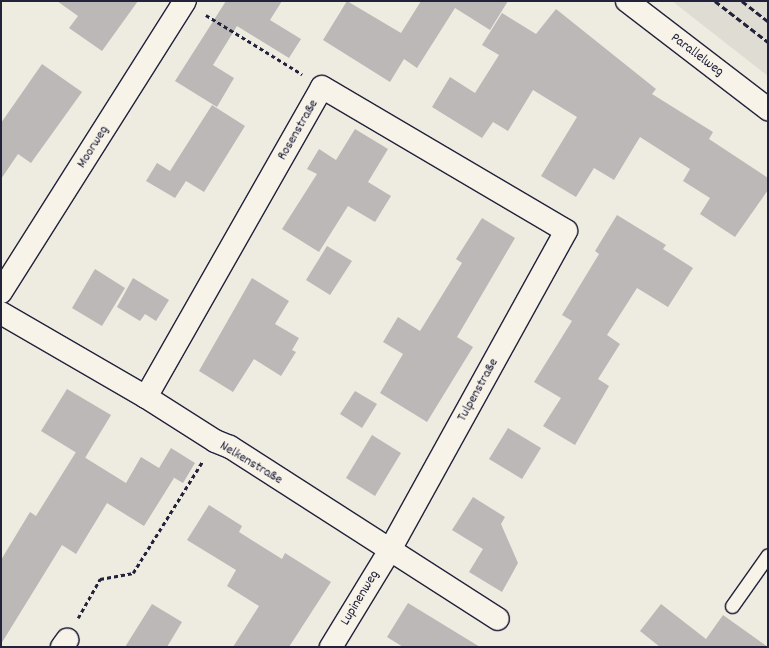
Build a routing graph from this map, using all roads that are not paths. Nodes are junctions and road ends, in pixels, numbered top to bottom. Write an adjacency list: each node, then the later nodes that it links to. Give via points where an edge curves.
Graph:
1 (185, 1): 5 (street, Moorweg)
2 (627, 1): 3 (street, Parallelweg)
3 (768, 109)
4 (566, 231): 7 (street, Rosenstraße, via 322,87); 8 (street, Tulpenstraße)
5 (1, 292)
6 (1, 313): 7 (street, Nelkenstraße)
7 (146, 397): 8 (street, Nelkenstraße, via 215,441 230,447)
8 (390, 550): 11 (street, Nelkenstraße); 12 (street, Lupinenweg)
9 (768, 555): 10 (lane)
10 (732, 606)
11 (498, 619)
12 (330, 647)

